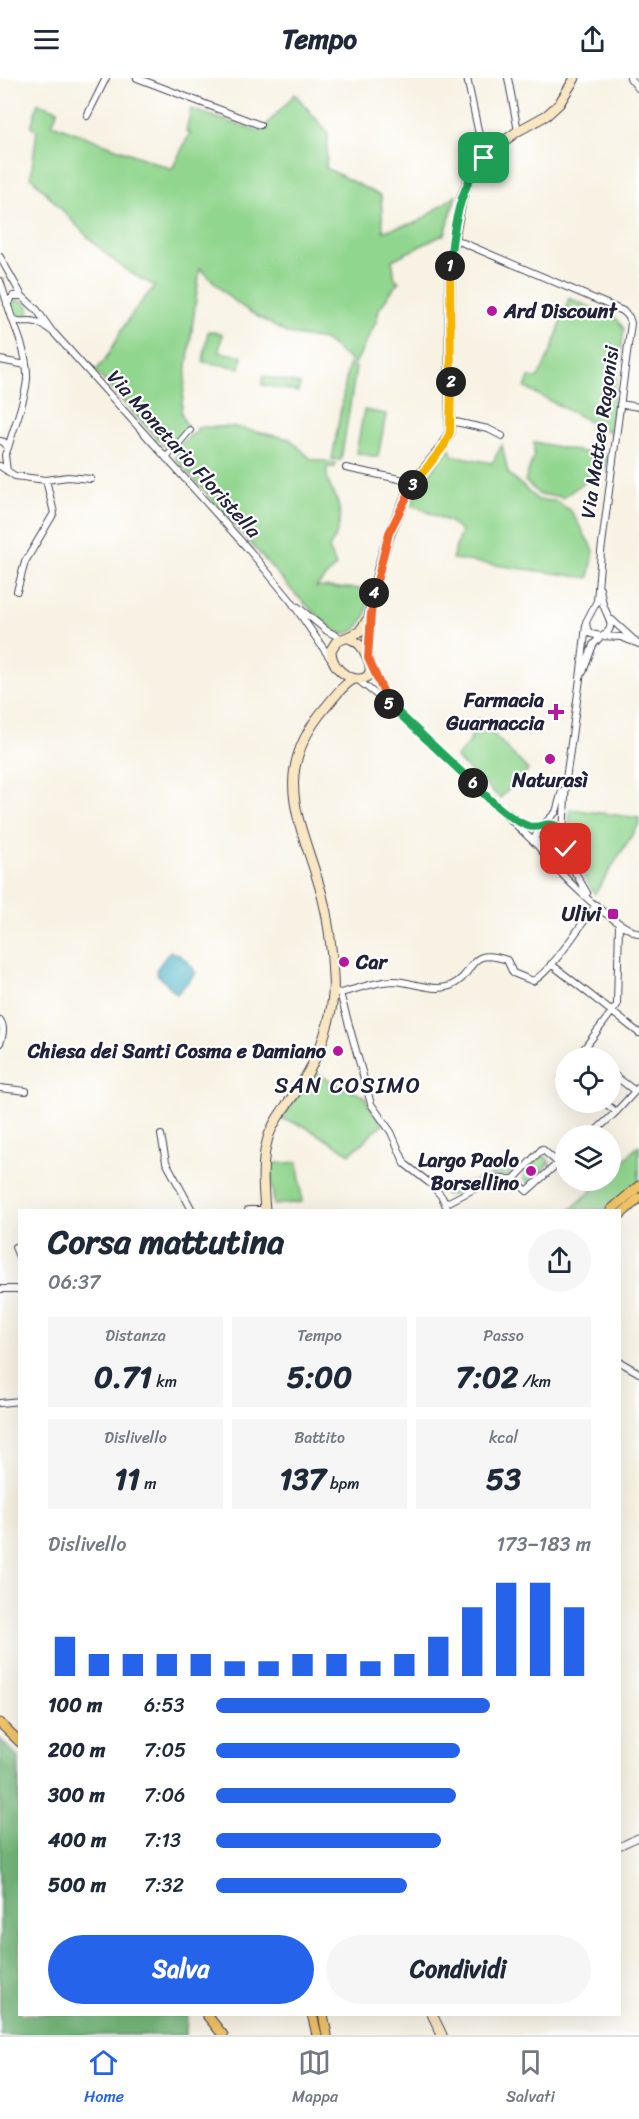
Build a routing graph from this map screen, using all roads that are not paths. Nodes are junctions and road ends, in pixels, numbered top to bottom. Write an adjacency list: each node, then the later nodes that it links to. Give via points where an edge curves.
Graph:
1 (106, 78): 8 (street)
2 (137, 78): 9 (street)
3 (467, 78): 11 (street)
4 (508, 78): 10 (street)
5 (575, 78): 10 (street, via 559,104)
6 (630, 78): 7 (street)
7 (639, 89)
8 (87, 116)
9 (260, 125)
10 (518, 131): 11 (street)
11 (484, 158): 12 (street, via 462,197)
12 (454, 239): 24 (street, Via Matteo Ragonisi, via 629,316); 26 (street, via 449,280)
13 (0, 257): 15 (street)
14 (0, 281): 17 (street)
15 (22, 296): 16 (street); 17 (street, via 13,296)
16 (30, 303): 19 (street, via 33,311); 20 (street, Via Monetario Floristella)
17 (7, 304): 18 (street)
18 (12, 318): 19 (street); 21 (street)
19 (27, 321): 20 (street, via 38,322); 21 (street)
20 (52, 331): 32 (street, Via Monetario Floristella)
21 (19, 337): 23 (street)
22 (0, 360): 23 (street)
23 (26, 364): 27 (street, via 25,391)
24 (620, 404): 25 (street); 39 (street, Via Matteo Ragonisi)
25 (639, 407)
26 (451, 421): 29 (street); 38 (street, via 444,446)
27 (14, 427): 30 (street); 31 (street)
28 (190, 430): 32 (street)
29 (502, 436)
30 (0, 441): 31 (street, via 4,442)
31 (4, 454): 35 (street)
32 (166, 458): 41 (street, Via Monetario Floristella)
33 (0, 466): 35 (street)
34 (345, 468): 38 (street)
35 (7, 471): 37 (street, via 15,476)
36 (91, 479): 37 (street)
37 (46, 480): 40 (street, via 54,513 25,562)
38 (414, 482): 42 (street, via 384,549)
39 (598, 580): 43 (street, Via Matteo Ragonisi, via 597,601); 44 (street)
40 (17, 591)
41 (291, 601): 47 (street, via 327,631); 50 (street)
42 (371, 614): 47 (street, via 359,632); 49 (street)
43 (591, 614): 44 (street, via 599,611); 45 (street)
44 (609, 617): 46 (street, via 610,629); 48 (street)
45 (586, 622): 46 (street, via 591,634); 52 (street)
46 (602, 636): 48 (street, via 621,637); 52 (street, via 593,645)
47 (345, 638): 49 (street, via 358,643); 50 (street, via 331,650)
48 (638, 644)
49 (369, 661): 51 (street, via 371,670 366,677); 54 (street)
50 (335, 666): 51 (street); 53 (street, via 339,680)
51 (356, 680): 53 (street, via 348,682); 54 (street)
52 (580, 680): 55 (street)
53 (332, 700): 65 (street, via 304,736 293,791 298,824 329,927)
54 (388, 704): 56 (street)
55 (566, 778): 57 (street, via 556,812); 58 (street)
56 (497, 806): 57 (street, via 527,826); 59 (street)
57 (542, 826): 58 (street, via 553,825); 59 (street, via 535,837)
58 (563, 837): 59 (street, via 560,847 553,852); 60 (street, via 572,867)
59 (539, 847): 60 (street)
60 (590, 899): 61 (street)
61 (596, 905): 62 (street); 64 (street)
62 (619, 924): 63 (street); 66 (street, via 617,1005)
63 (639, 934)
64 (551, 964): 65 (street, via 533,981 513,973 507,960 484,956 477,958 450,986 426,987 394,981); 66 (street)
65 (336, 992): 82 (street, via 368,1095 405,1164 432,1185); 84 (street, via 317,1055 268,1136 264,1151)
66 (612, 1012): 68 (street); 70 (street)
67 (0, 1020): 69 (street)
68 (639, 1033)
69 (0, 1043)
70 (585, 1047)
71 (621, 1079): 73 (street)
72 (0, 1088): 74 (street)
73 (637, 1089): 75 (street)
74 (26, 1091)
75 (621, 1107)
76 (615, 1113): 77 (street)
77 (602, 1125)
78 (161, 1135): 83 (street, via 166,1162)
79 (514, 1179): 79 (street, via 542,1149 560,1161 527,1191); 82 (street, via 493,1179)
80 (639, 1186): 85 (main road)
81 (639, 1197): 86 (main road)
82 (446, 1207)
83 (191, 1209)
84 (265, 1209)
85 (612, 1209)
86 (621, 1214)
87 (15, 1247): 88 (street)
88 (18, 1254)
89 (0, 1289): 90 (street)
90 (18, 1289)
91 (621, 1363): 92 (street)
92 (639, 1373)
93 (18, 1401): 94 (street)
94 (0, 1403)
95 (0, 1723): 96 (main road)
96 (18, 1740)
97 (639, 1837): 98 (street)
98 (621, 1846)
99 (205, 2016): 105 (main road)
100 (206, 2016): 106 (main road)
101 (214, 2016): 107 (main road)
102 (315, 2016): 108 (main road)
103 (316, 2016): 109 (main road)
104 (433, 2016): 110 (street)
105 (218, 2035)
106 (223, 2035)
107 (228, 2035)
108 (317, 2035)
109 (327, 2035)
110 (442, 2035)

